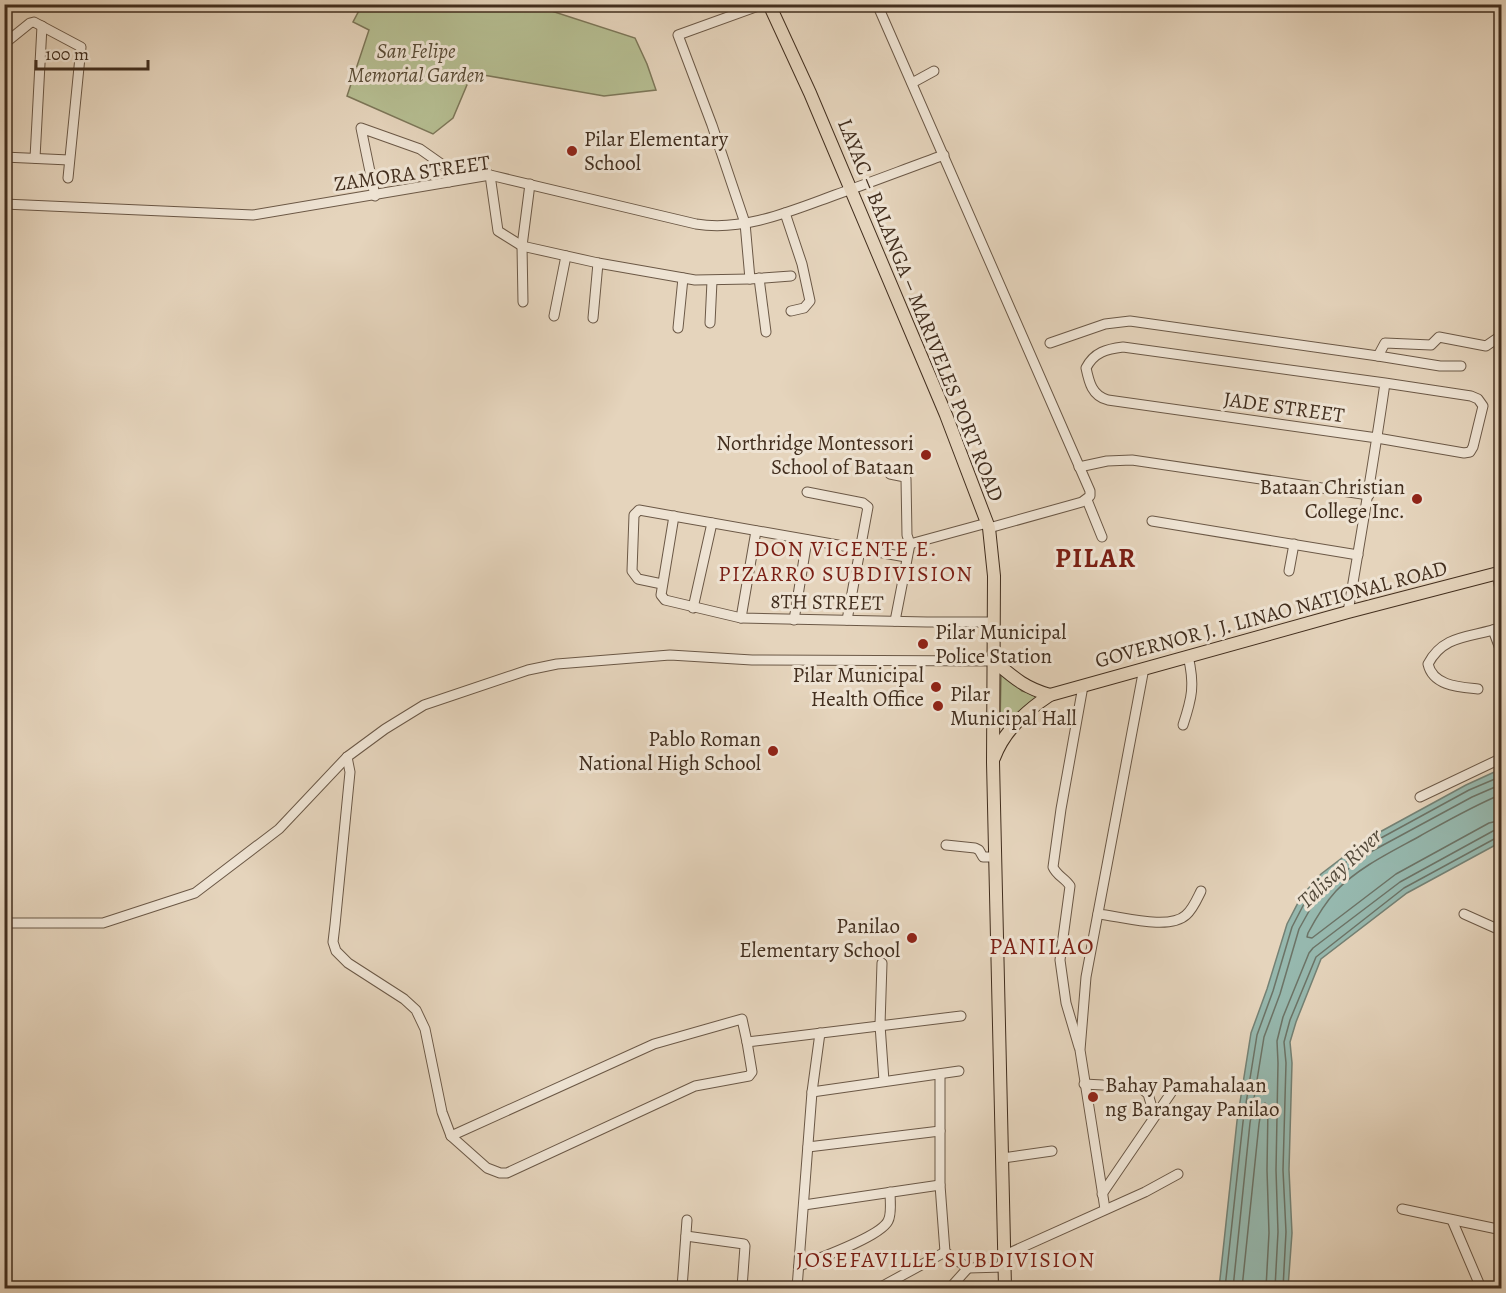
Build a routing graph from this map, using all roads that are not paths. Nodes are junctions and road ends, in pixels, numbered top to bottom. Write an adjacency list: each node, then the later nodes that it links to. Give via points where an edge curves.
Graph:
1 (764, 4): 20 (street, via 678,35)
2 (769, 4): 16 (main road, LAYAC – BALANGA – MARIVELES PORT ROAD)
3 (877, 4): 7 (street)
4 (42, 26): 5 (street, via 30,23); 10 (street); 11 (street, via 81,46)
5 (4, 44)
6 (934, 71): 7 (street)
7 (912, 83): 8 (street)
8 (944, 155): 16 (street, ZAMORA STREET); 41 (street)
9 (4, 157): 10 (street)
10 (35, 158): 11 (street)
11 (69, 160): 13 (street)
12 (490, 176): 14 (street, ZAMORA STREET); 15 (street, ZAMORA STREET); 21 (street, via 498,231)
13 (68, 178)
14 (449, 182): 17 (street, ZAMORA STREET); 17 (street, via 447,168 420,149 361,128)
15 (530, 184): 20 (street, ZAMORA STREET, via 696,224); 21 (street)
16 (851, 189): 19 (street, ZAMORA STREET); 49 (main road, LAYAC – BALANGA – MARIVELES PORT ROAD)
17 (375, 196): 18 (street, ZAMORA STREET, via 253,215)
18 (4, 204)
19 (785, 213): 20 (street, ZAMORA STREET); 29 (street, via 810,301 804,308)
20 (745, 223): 26 (street)
21 (522, 246): 22 (street); 28 (street)
22 (566, 256): 23 (street); 30 (street)
23 (598, 263): 25 (street); 31 (street)
24 (791, 276): 26 (street)
25 (683, 278): 27 (street); 33 (street)
26 (754, 279): 27 (street); 34 (street)
27 (712, 281): 32 (street)
28 (523, 302)
29 (790, 311)
30 (554, 316)
31 (593, 318)
32 (710, 323)
33 (678, 328)
34 (766, 332)
35 (1502, 335): 37 (street, via 1486,346 1439,337 1431,345 1385,343)
36 (1050, 343): 37 (street, via 1106,324 1130,321)
37 (1378, 356): 38 (street)
38 (1461, 366)
39 (1385, 383): 40 (street); 40 (street, JADE STREET, via 1471,396 1483,406 1470,452); 40 (street, JADE STREET, via 1123,347 1099,353 1086,368 1100,398)
40 (1377, 438): 44 (street)
41 (1079, 466): 44 (street, via 1132,460); 45 (street, via 1090,491)
42 (890, 474): 53 (street, via 906,479)
43 (807, 492): 55 (street, via 868,507)
44 (1369, 495): 56 (street)
45 (1087, 500): 49 (street); 51 (street)
46 (674, 516): 48 (street); 60 (street); 60 (street, via 639,510 634,515 632,572 638,579)
47 (1152, 521): 54 (street)
48 (712, 523): 50 (street); 62 (street)
49 (988, 526): 53 (street); 68 (main road, LAYAC – BALANGA – MARIVELES PORT ROAD, via 994,573)
50 (756, 531): 52 (street); 64 (street)
51 (1102, 537)
52 (807, 540): 55 (street); 65 (street)
53 (910, 544): 57 (street)
54 (1294, 544): 56 (street); 58 (street)
55 (860, 549): 57 (street); 66 (street)
56 (1358, 555): 63 (street)
57 (906, 558): 67 (street)
58 (1289, 571)
59 (1499, 572): 61 (street); 63 (main road, GOVERNOR J. J. LINAO NATIONAL ROAD)
60 (663, 584): 62 (street, 8TH STREET, via 662,598)
61 (1502, 601)
62 (693, 608): 64 (street, 8TH STREET)
63 (1348, 612): 71 (main road, GOVERNOR J. J. LINAO NATIONAL ROAD)
64 (741, 618): 65 (street, 8TH STREET)
65 (794, 620): 66 (street, 8TH STREET)
66 (847, 620): 67 (street, 8TH STREET)
67 (895, 621): 68 (street, 8TH STREET)
68 (994, 622): 72 (main road, LAYAC – BALANGA – MARIVELES PORT ROAD)
69 (1497, 628): 70 (street); 75 (street, via 1447,642 1428,664 1431,672 1448,686)
70 (1502, 654)
71 (1188, 656): 73 (main road, GOVERNOR J. J. LINAO NATIONAL ROAD); 77 (street, via 1193,693)
72 (994, 661): 76 (main road, via 1017,681); 78 (street, via 752,660 670,655 557,664 424,705); 80 (main road, LAYAC – BALANGA – MARIVELES PORT ROAD)
73 (1144, 668): 74 (main road, GOVERNOR J. J. LINAO NATIONAL ROAD); 85 (street)
74 (1083, 687): 76 (main road, GOVERNOR J. J. LINAO NATIONAL ROAD); 94 (street, via 1053,867 1070,886 1060,960 1066,1003)
75 (1478, 689)
76 (1050, 695): 80 (main road, GOVERNOR J. J. LINAO NATIONAL ROAD, via 1008,732)
77 (1183, 725)
78 (347, 757): 87 (street, via 279,829 195,892 103,923); 103 (street, via 350,772 333,942 348,963 416,1010 425,1029 442,1112)
79 (1502, 758): 81 (street)
80 (993, 762): 83 (main road, LAYAC – BALANGA – MARIVELES PORT ROAD)
81 (1420, 796)
82 (946, 845): 83 (street, via 975,848 983,857)
83 (995, 857): 106 (main road, LAYAC – BALANGA – MARIVELES PORT ROAD)
84 (1201, 891): 85 (street, via 1187,914 1173,922)
85 (1098, 914): 94 (street, via 1086,977)
86 (1464, 914): 88 (street)
87 (4, 923)
88 (1502, 932)
89 (882, 963): 91 (street)
90 (960, 1016): 91 (street)
91 (880, 1025): 92 (street); 97 (street)
92 (820, 1034): 93 (street); 100 (street)
93 (747, 1042): 103 (street, via 742,1019 654,1044); 103 (street, via 752,1066 749,1076 695,1086 507,1173 487,1168)
94 (1080, 1050): 98 (street)
95 (959, 1071): 96 (street)
96 (940, 1074): 97 (street); 102 (street)
97 (884, 1081): 100 (street)
98 (1084, 1084): 101 (street, via 1140,1087 1146,1091); 110 (street)
99 (1173, 1090): 101 (street)
100 (812, 1092): 104 (street)
101 (1154, 1114): 110 (street)
102 (940, 1131): 104 (street); 108 (street)
103 (451, 1136)
104 (808, 1147): 111 (street)
105 (1052, 1152): 106 (street)
106 (1002, 1158): 119 (main road, LAYAC – BALANGA – MARIVELES PORT ROAD)
107 (1178, 1174): 112 (street)
108 (940, 1185): 109 (street); 118 (street)
109 (890, 1192): 111 (street); 120 (street, via 890,1218 883,1226 855,1244)
110 (1102, 1194): 112 (street)
111 (804, 1205): 120 (street)
112 (1105, 1209): 119 (street)
113 (1402, 1209): 115 (street)
114 (687, 1220): 117 (street)
115 (1452, 1220): 116 (street); 128 (street)
116 (1502, 1230)
117 (686, 1236): 122 (street); 123 (street, via 744,1244)
118 (945, 1252): 121 (street); 125 (street)
119 (1005, 1261): 121 (street); 127 (main road, LAYAC – BALANGA – MARIVELES PORT ROAD)
120 (799, 1266): 124 (street)
121 (968, 1268): 126 (street)
122 (682, 1288)
123 (742, 1288)
124 (797, 1288)
125 (879, 1288)
126 (950, 1288)
127 (1005, 1288)
128 (1481, 1288)

